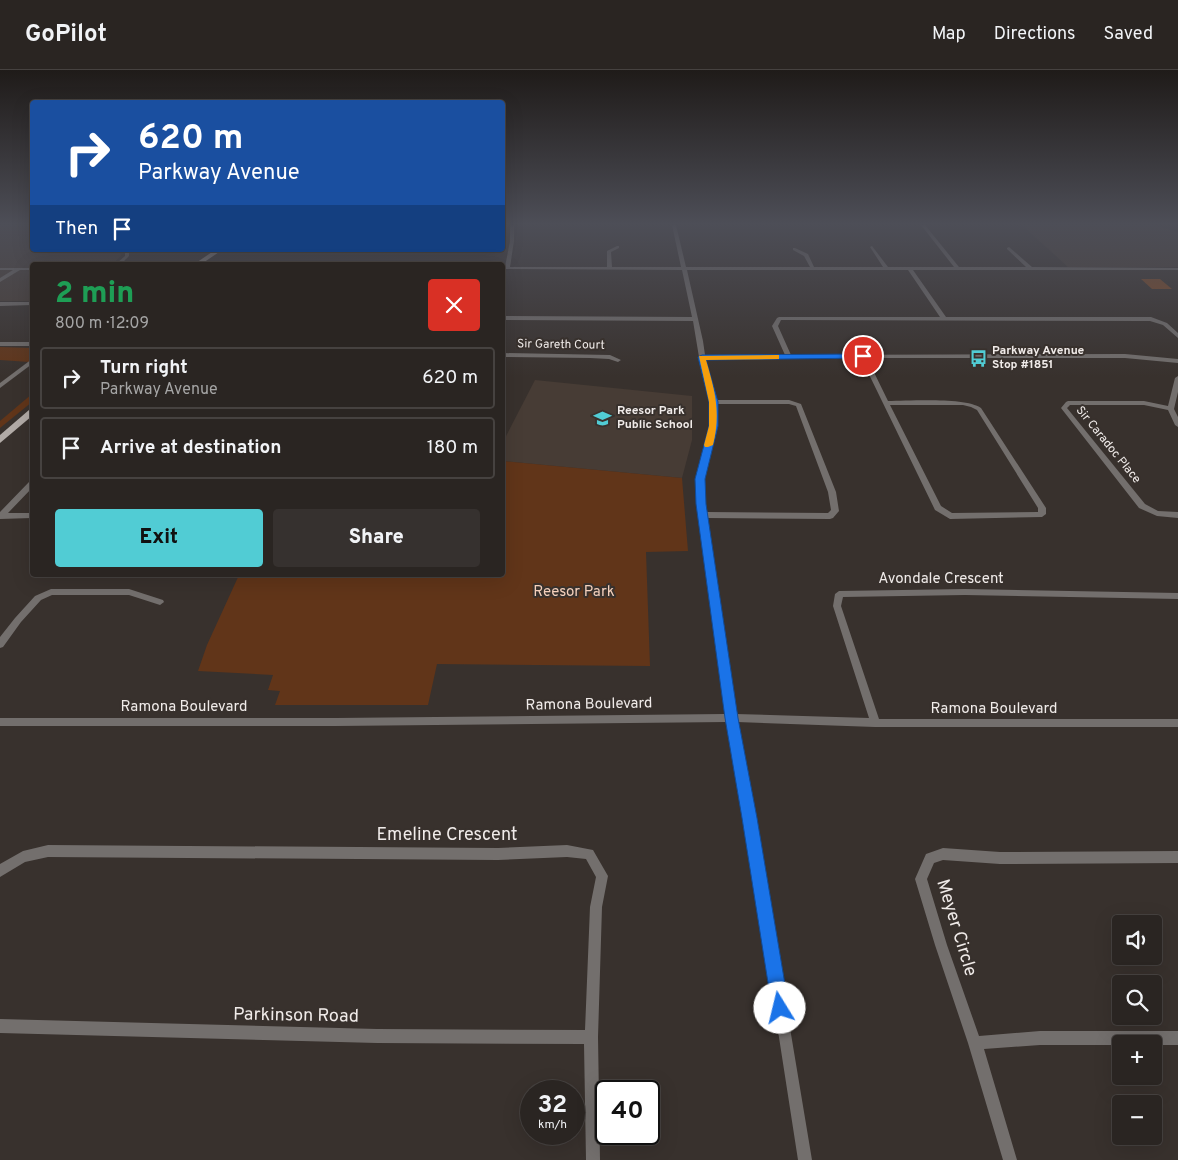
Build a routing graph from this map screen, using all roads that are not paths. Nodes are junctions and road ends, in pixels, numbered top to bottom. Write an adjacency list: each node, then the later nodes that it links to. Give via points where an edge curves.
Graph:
1 (14, 276): 4 (street)
2 (685, 276): 9 (street)
3 (915, 276): 8 (street)
4 (0, 286)
5 (0, 304): 6 (street)
6 (30, 304)
7 (505, 318): 9 (street)
8 (944, 318): 10 (street, via 1151,319 1165,324); 16 (street, via 779,319 775,326)
9 (694, 319): 15 (street)
10 (1178, 336)
11 (0, 344): 12 (street)
12 (30, 344)
13 (505, 355): 17 (street, Sir Gareth Court, via 590,356)
14 (863, 356): 16 (street); 18 (street, via 1125,356); 23 (street)
15 (702, 357): 16 (street); 22 (street)
16 (789, 357)
17 (618, 360)
18 (1178, 361)
19 (30, 363): 21 (street)
20 (1178, 378): 24 (street)
21 (0, 386)
22 (713, 402): 29 (street, via 713,426 700,479); 29 (street, via 789,402 800,405 832,492 835,511 830,516)
23 (886, 403): 23 (street, via 973,405 1042,508 1042,514 950,516 938,508)
24 (1171, 409): 26 (street); 30 (street, Sir Caradoc Place, via 1134,403 1068,403 1064,408 1142,506 1156,513)
25 (30, 414): 27 (main road)
26 (1178, 424)
27 (0, 440)
28 (30, 486): 31 (street)
29 (702, 515): 36 (street)
30 (1178, 515)
31 (1, 516): 32 (street)
32 (30, 516)
33 (1178, 596): 39 (street, Avondale Crescent, via 966,592 839,594 837,606)
34 (160, 602): 35 (street, via 129,592 51,592 38,598)
35 (0, 644)
36 (731, 718): 37 (street, Ramona Boulevard); 39 (street, Ramona Boulevard); 47 (street)
37 (0, 722)
38 (1178, 723): 39 (street, Ramona Boulevard)
39 (875, 724)
40 (1178, 857): 45 (street, Meyer Circle, via 1000,858 943,854 930,858 921,879)
41 (0, 871): 43 (street, Emeline Crescent, via 23,857 48,852 498,854 568,851 589,854 602,876 596,907)
42 (0, 1026): 43 (street, Parkinson Road, via 367,1036)
43 (591, 1038): 46 (street, Emeline Crescent)
44 (1178, 1038): 45 (street, via 1040,1038)
45 (975, 1043): 48 (street, Meyer Circle)
46 (593, 1160)
47 (804, 1160)
48 (1010, 1160)

